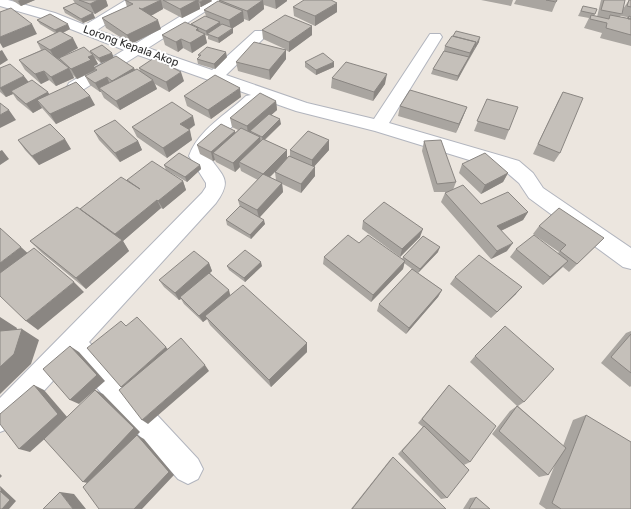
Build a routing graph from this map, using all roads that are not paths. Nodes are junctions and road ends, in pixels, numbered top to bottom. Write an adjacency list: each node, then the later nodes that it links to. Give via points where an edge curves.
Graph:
1 (136, 0): 4 (street)
2 (216, 0): 7 (street)
3 (0, 2): 4 (street, Lorong Kepala Akop)
4 (86, 29): 7 (street, Lorong Kepala Akop)
5 (260, 34): 8 (street)
6 (435, 37): 11 (street)
7 (138, 50): 8 (street, Lorong Kepala Akop); 9 (street)
8 (215, 76): 10 (street, Lorong Kepala Akop)
9 (75, 87)
10 (260, 93): 11 (street, Lorong Kepala Akop, via 302,107); 13 (street, via 205,142 198,152 198,156 216,182 216,188 209,198)
11 (378, 126): 12 (street, Lorong Kepala Akop, via 512,166 526,178 536,193)
12 (631, 260)
13 (72, 342): 14 (street); 15 (street)
14 (0, 418)
15 (188, 469)

